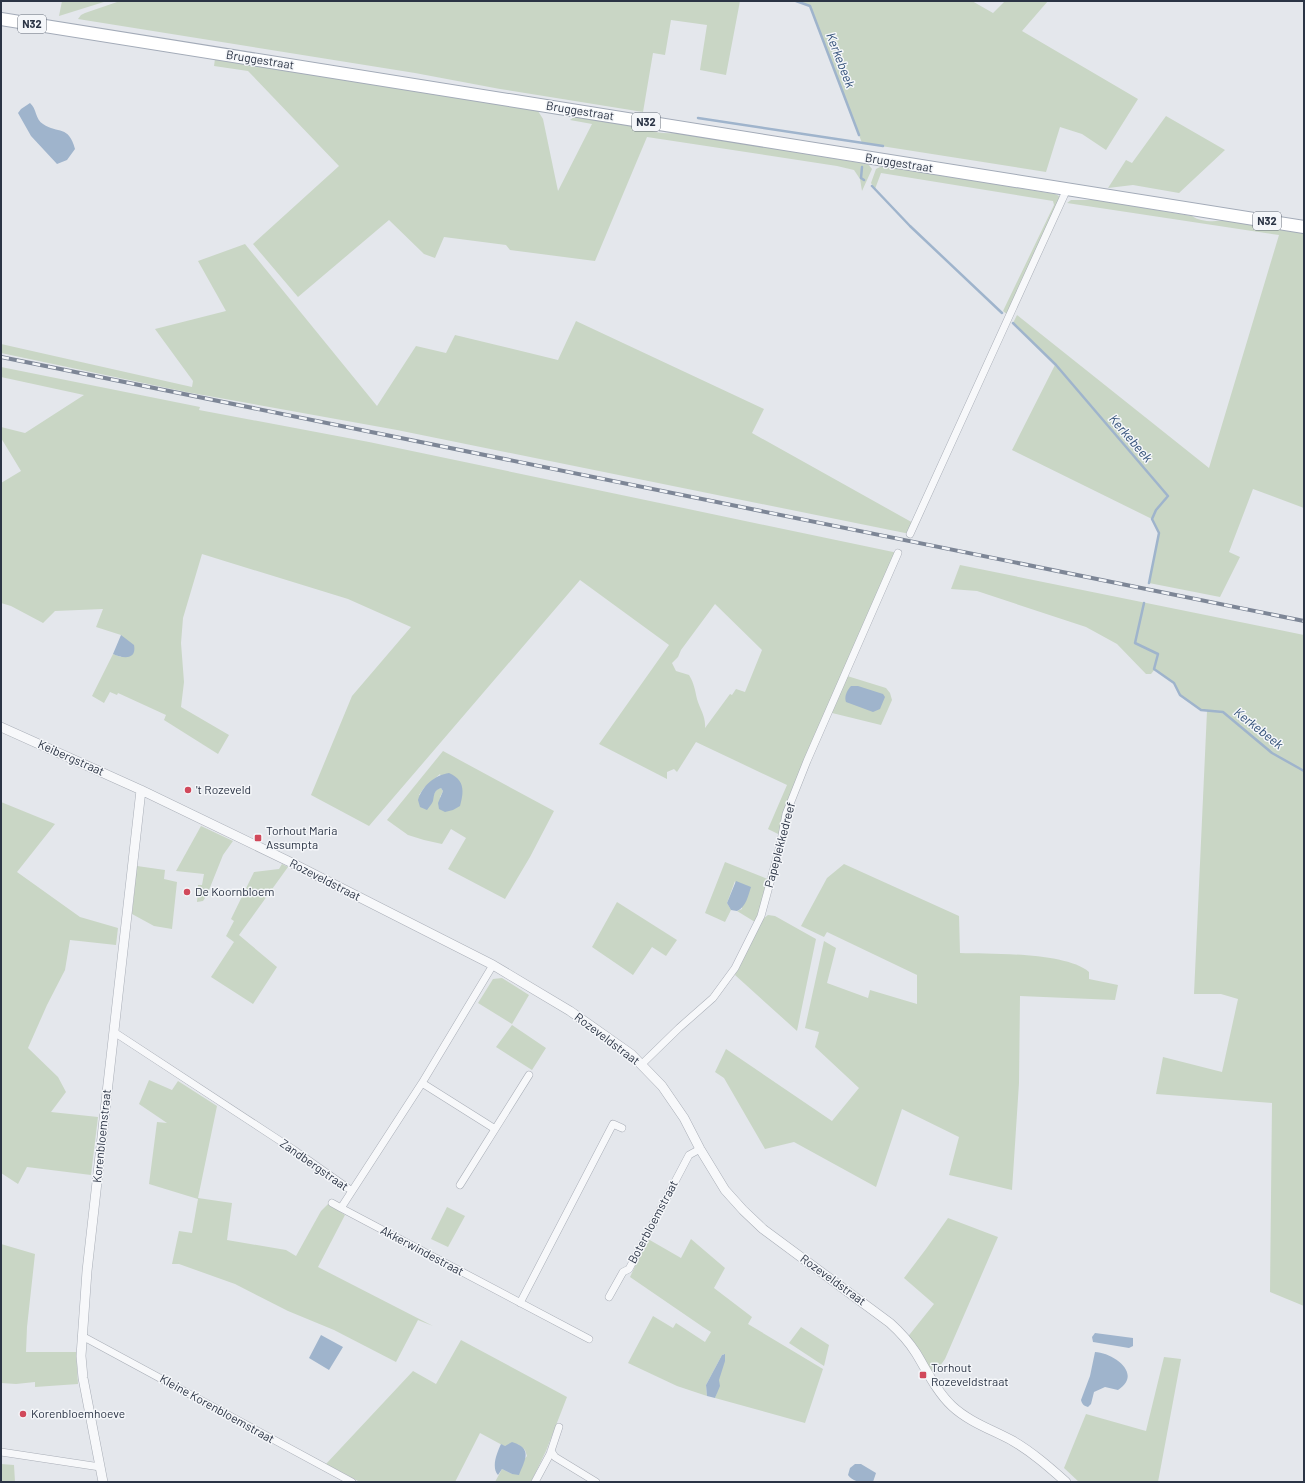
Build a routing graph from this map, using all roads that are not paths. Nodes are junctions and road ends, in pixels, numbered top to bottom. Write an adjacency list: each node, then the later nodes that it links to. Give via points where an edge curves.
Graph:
1 (1, 19): 2 (main road, Bruggestraat / N32)
2 (1067, 189): 3 (main road, Bruggestraat / N32); 4 (street)
3 (1304, 227)
4 (910, 534)
5 (898, 553): 10 (street, Papeplekkedreef, via 789,807 766,901 734,968 712,998)
6 (1, 727): 7 (street, Keibergstraat)
7 (141, 790): 8 (street, Rozeveldstraat); 9 (street, Korenbloemstraat)
8 (493, 965): 10 (street, Rozeveldstraat, via 570,1011); 12 (street, Zandbergstraat)
9 (114, 1032): 17 (street, Zandbergstraat); 22 (street, Korenbloemstraat)
10 (642, 1064): 15 (street, Rozeveldstraat, via 674,1101)
11 (529, 1075): 14 (street)
12 (422, 1083): 14 (street); 17 (street, Zandbergstraat)
13 (622, 1128): 21 (street, via 613,1124)
14 (495, 1129): 16 (street)
15 (700, 1149): 20 (street, Boterbloemstraat, via 689,1155 628,1269 623,1272); 32 (street, Rozeveldstraat, via 725,1190 763,1229 878,1314 902,1335 953,1407 968,1418 1014,1442)
16 (460, 1185)
17 (352, 1191): 19 (street)
18 (332, 1203): 19 (street, Zandbergstraat)
19 (341, 1208): 21 (street, Akkerwindestraat)
20 (609, 1297)
21 (520, 1303): 23 (street, Akkerwindestraat)
22 (82, 1336): 27 (street, Korenbloemstraat, via 83,1378); 29 (street, Kleine Korenbloemstraat)
23 (589, 1339)
24 (559, 1427): 25 (street)
25 (551, 1451): 30 (street); 31 (street, via 555,1457)
26 (1, 1452): 27 (street)
27 (100, 1467): 28 (street, Korenbloemstraat)
28 (103, 1482)
29 (352, 1482)
30 (535, 1482)
31 (596, 1482)
32 (1066, 1482)

